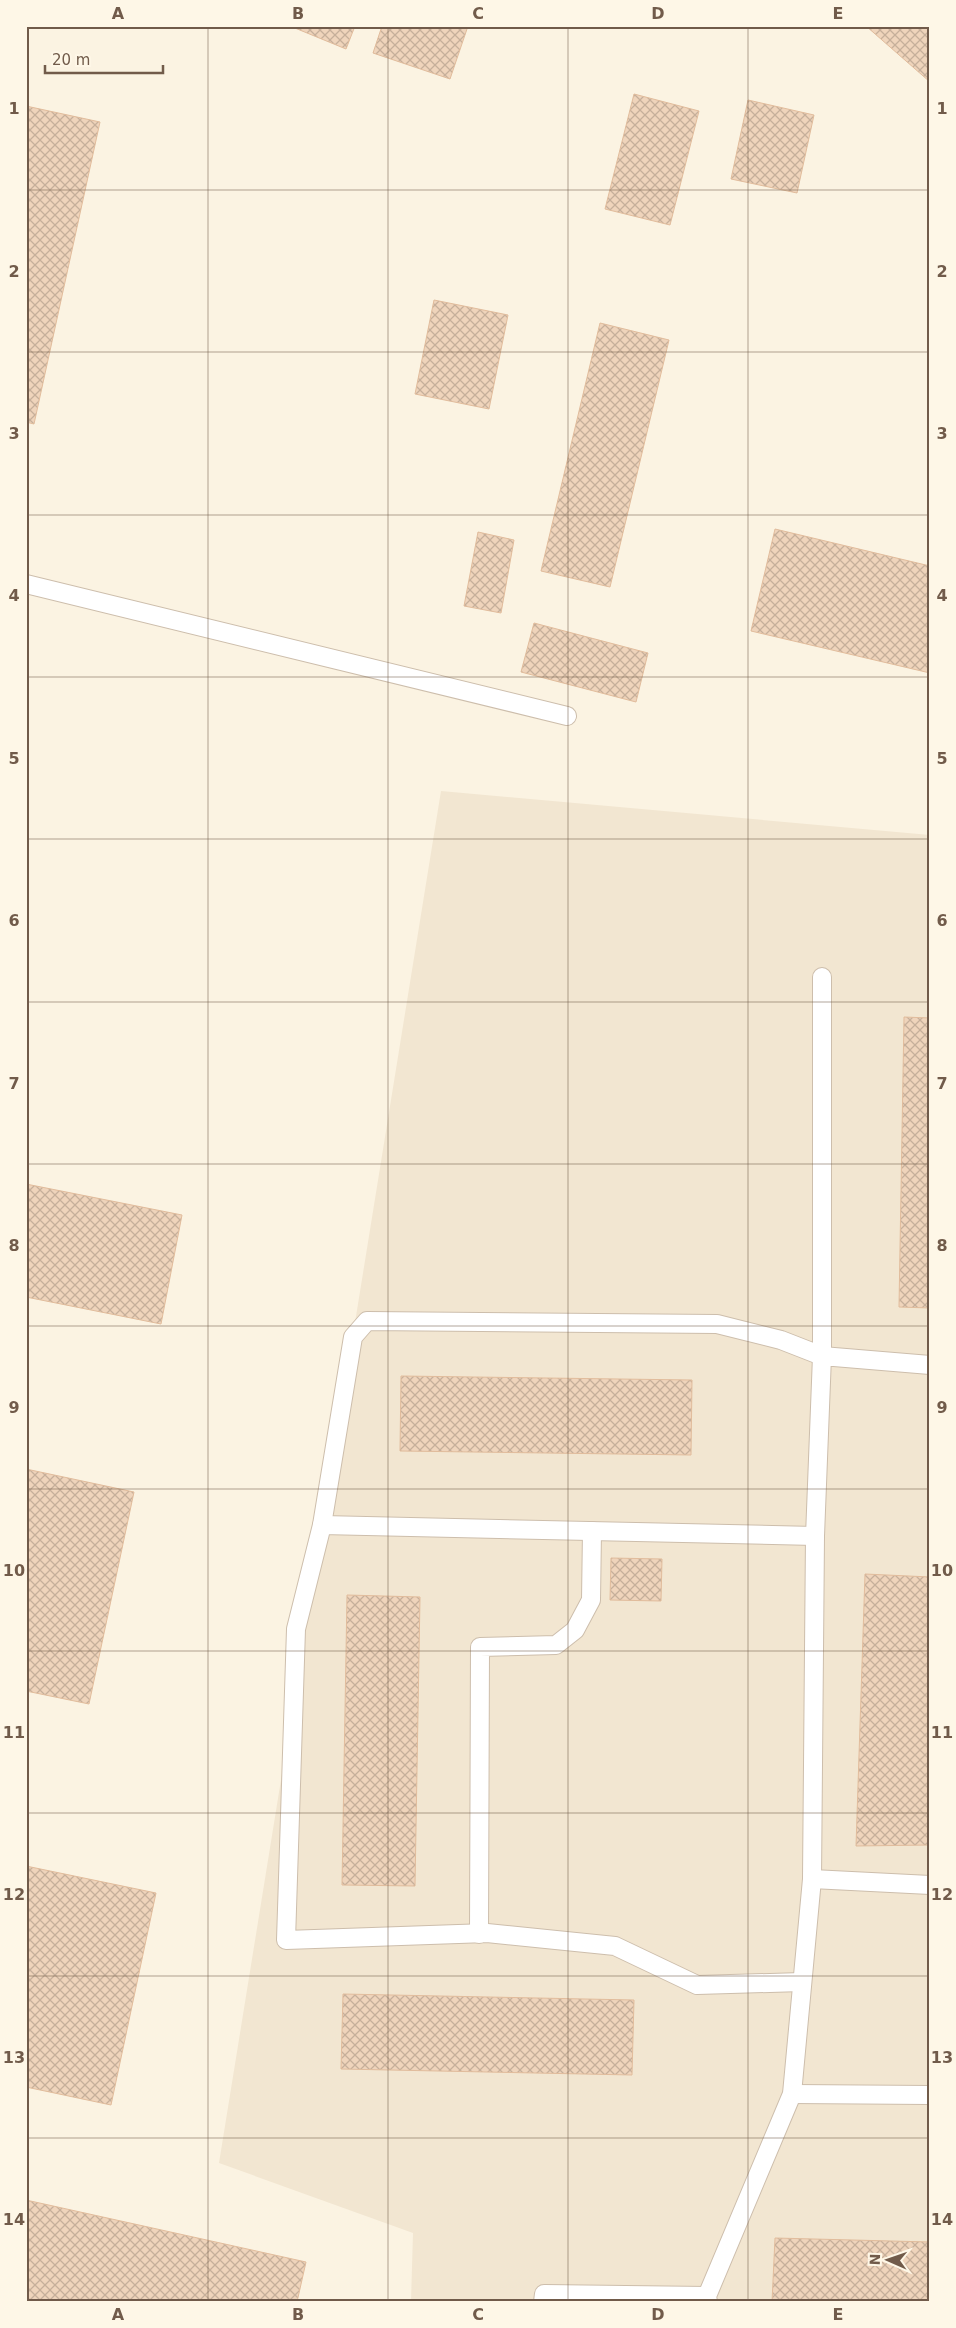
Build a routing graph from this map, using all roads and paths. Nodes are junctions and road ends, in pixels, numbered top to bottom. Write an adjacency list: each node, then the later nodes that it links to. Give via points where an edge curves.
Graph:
1 (26, 584): 2 (lane)
2 (567, 716)
3 (822, 977): 4 (lane)
4 (822, 1356): 5 (lane); 6 (lane, via 781,1340 717,1324 368,1321 353,1337); 8 (lane)
5 (930, 1364)
6 (322, 1525): 7 (lane); 11 (lane, via 296,1629 286,1940)
7 (592, 1531): 8 (lane); 11 (lane, via 591,1600 575,1630 556,1646 480,1646)
8 (815, 1536): 9 (lane)
9 (812, 1879): 10 (lane); 12 (lane)
10 (930, 1885)
11 (479, 1934): 12 (lane, via 615,1946 698,1985)
12 (802, 1982): 13 (lane)
13 (792, 2094): 14 (lane); 15 (lane)
14 (930, 2096)
15 (707, 2299): 16 (lane, via 544,2294)
16 (543, 2302)

